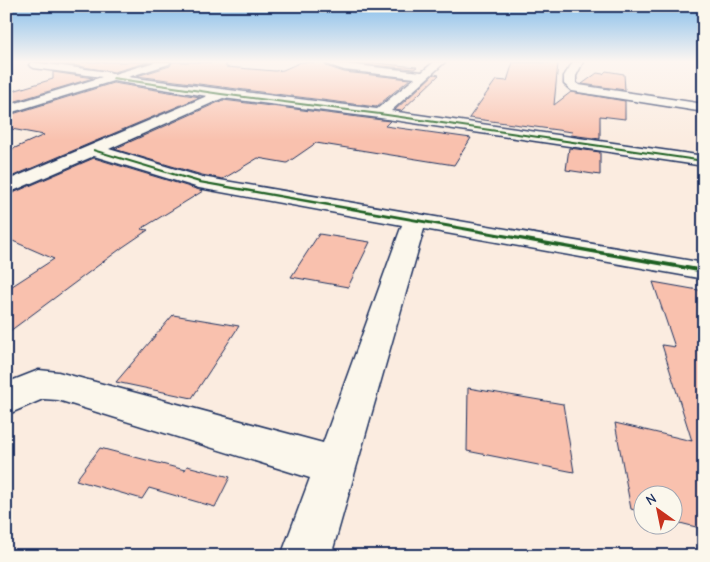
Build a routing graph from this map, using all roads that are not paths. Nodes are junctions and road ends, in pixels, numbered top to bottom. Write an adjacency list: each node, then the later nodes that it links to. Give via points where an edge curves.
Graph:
1 (81, 88): 7 (street)
2 (183, 88): 5 (street)
3 (411, 88): 8 (street)
4 (577, 88): 6 (street)
5 (221, 94): 8 (street); 9 (street)
6 (704, 108)
7 (6, 110)
8 (380, 114): 10 (street)
9 (94, 150): 11 (street); 12 (street, via 199,182)
10 (704, 161)
11 (6, 188)
12 (415, 221): 13 (street); 15 (street)
13 (704, 271)
14 (6, 400): 15 (street, via 39,384 58,386)
15 (336, 466): 16 (street)
16 (306, 556)

